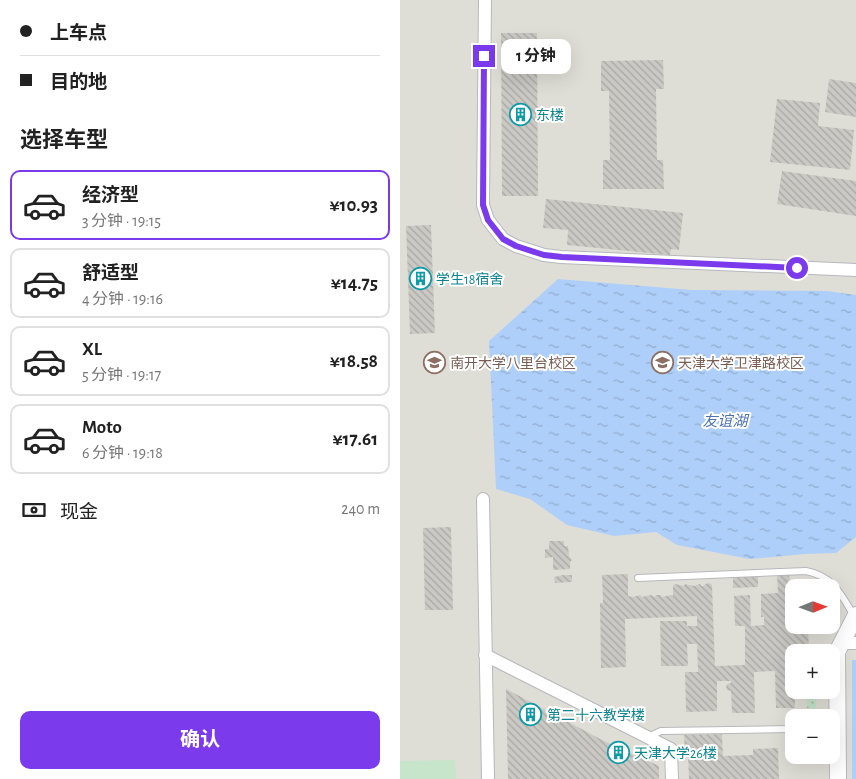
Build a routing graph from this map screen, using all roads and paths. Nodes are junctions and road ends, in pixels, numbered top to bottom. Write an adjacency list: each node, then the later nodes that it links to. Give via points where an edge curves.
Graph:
1 (485, 0): 2 (street, via 483,205 488,220 503,239 544,255 562,257)
2 (856, 270)
3 (483, 499): 7 (street)
4 (638, 578): 5 (lane, via 806,571 831,581)
5 (855, 616): 6 (street)
6 (848, 643): 12 (street, via 837,652)
7 (485, 655): 9 (street); 10 (street)
8 (785, 729): 9 (lane, via 661,731)
9 (647, 738): 11 (street, via 671,749)
10 (488, 779)
11 (672, 779)
12 (838, 779)

